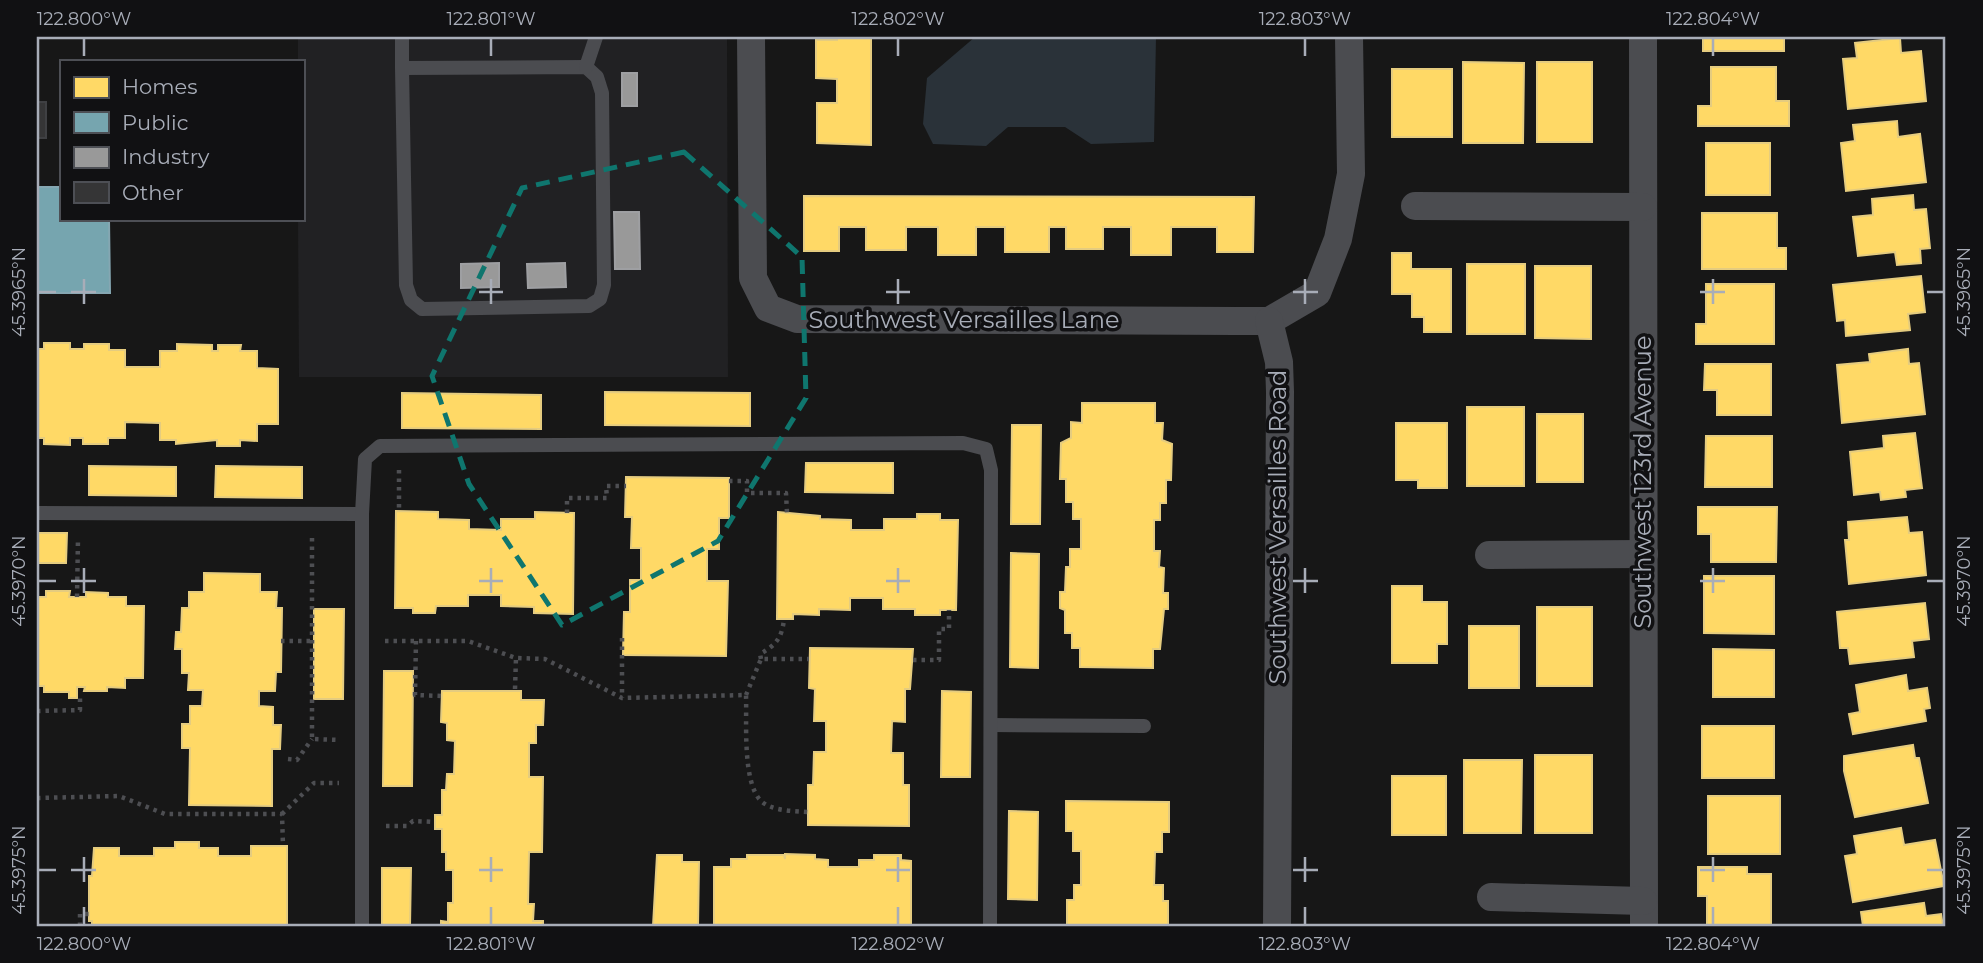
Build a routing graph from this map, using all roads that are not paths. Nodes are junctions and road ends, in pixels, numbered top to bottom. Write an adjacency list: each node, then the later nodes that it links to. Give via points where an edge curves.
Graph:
1 (402, 37): 7 (lane)
2 (596, 37): 6 (lane)
3 (751, 37): 10 (street, Southwest Versailles Lane, via 753,278 768,308 797,319)
4 (1349, 37): 10 (street, via 1351,174 1338,239 1317,293)
5 (1643, 37): 9 (street, Southwest 123rd Avenue)
6 (586, 67): 7 (lane); 7 (lane, via 597,77 602,93 604,285 600,299 589,306 422,309 411,300 406,285)
7 (402, 68)
8 (1415, 206): 9 (street)
9 (1643, 207): 13 (street, Southwest 123rd Avenue)
10 (1269, 321): 21 (street, Southwest Versailles Road, via 1280,382)
11 (37, 513): 12 (lane)
12 (362, 514): 15 (lane, via 365,459 380,446 963,443 986,449 991,470); 19 (lane)
13 (1644, 554): 14 (street); 18 (street, Southwest 123rd Avenue)
14 (1489, 555)
15 (991, 725): 16 (lane); 20 (lane)
16 (1144, 726)
17 (1492, 897): 18 (street)
18 (1644, 914)
19 (362, 926)
20 (990, 926)
21 (1276, 926)

